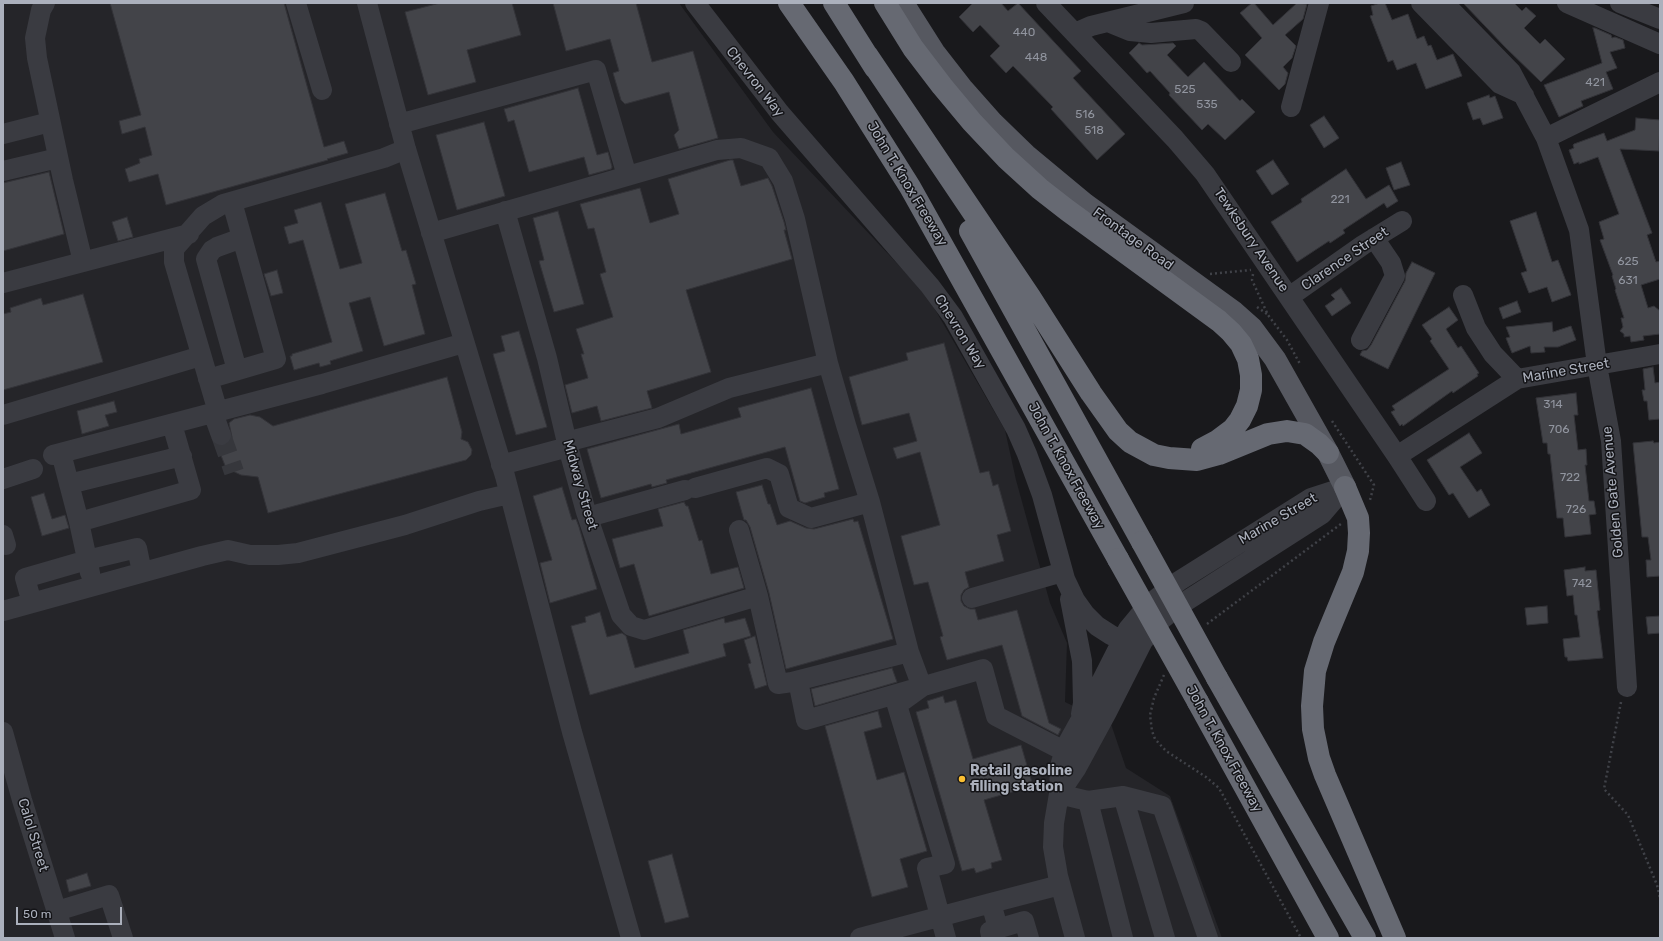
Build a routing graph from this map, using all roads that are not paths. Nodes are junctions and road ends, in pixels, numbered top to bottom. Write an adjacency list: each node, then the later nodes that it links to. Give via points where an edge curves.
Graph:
1 (45, 3): 28 (street, via 41,10 36,38 37,58)
2 (296, 3): 25 (street)
3 (694, 3): 78 (street, Chevron Way, via 780,113 930,286 953,317 1016,429 1027,454 1042,494)
4 (789, 3): 111 (highway, John T. Knox Freeway, bridge, via 844,82 910,187)
5 (834, 3): 22 (highway, John T. Knox Freeway)
6 (885, 3): 62 (highway, via 916,52 946,92 1006,158 1067,210 1222,324 1242,344 1252,382 1247,406 1240,420 1226,436 1209,446 1184,454)
7 (903, 3): 61 (main road, Frontage Road, via 934,52 962,88 1026,155 1084,204 1234,312 1252,328 1275,359)
8 (1046, 3): 20 (street, Tewksbury Avenue)
9 (1319, 3): 27 (street)
10 (1421, 3): 26 (street, via 1500,84)
11 (1444, 3): 26 (street, Golden Gate Avenue, via 1511,72)
12 (1566, 3): 21 (street)
13 (1620, 3): 18 (street)
14 (1658, 3): 16 (street)
15 (1175, 4): 19 (street)
16 (1660, 10)
17 (369, 12): 29 (street)
18 (1660, 19)
19 (1108, 22): 20 (street); 23 (street, via 1130,31 1196,30)
20 (1076, 33): 46 (street, Tewksbury Avenue, via 1205,174)
21 (1660, 44)
22 (867, 55): 62 (highway, via 1108,418 1130,442); 112 (highway, John T. Knox Freeway, bridge, via 962,216 1217,678)
23 (1231, 62)
24 (1660, 82): 31 (street)
25 (322, 90)
26 (1524, 95): 31 (street, Golden Gate Avenue)
27 (1291, 107)
28 (50, 122): 30 (street); 33 (street)
29 (399, 124): 32 (street); 35 (street, via 596,70)
30 (3, 134)
31 (1546, 138): 52 (street, Golden Gate Avenue, via 1579,230)
32 (406, 149): 36 (street, via 384,158); 39 (street)
33 (58, 158): 34 (street); 43 (street)
34 (3, 171)
35 (627, 176): 37 (street); 51 (street, via 717,150 741,148 769,158 783,180 795,219)
36 (232, 202): 40 (street, via 203,216); 41 (street)
37 (505, 211): 39 (street); 60 (street, Midway Street, via 547,358)
38 (1402, 221): 42 (street, Clarence Street)
39 (431, 232): 48 (street)
40 (189, 234): 43 (street); 50 (street, via 174,249 174,262)
41 (242, 238): 53 (street, via 217,247 206,259); 53 (street, via 276,359)
42 (1374, 238): 46 (street, Clarence Street); 47 (street, via 1391,263 1395,276)
43 (83, 262): 44 (street)
44 (3, 283)
45 (1462, 295): 54 (street, via 1476,328 1493,354)
46 (1289, 296): 64 (street, Tewksbury Avenue)
47 (1361, 340)
48 (464, 343): 56 (street); 65 (street)
49 (1660, 354): 52 (street, Marine Street)
50 (201, 356): 55 (street); 57 (street)
51 (828, 363): 60 (street, via 729,388 658,418); 72 (street)
52 (1597, 365): 54 (street, Marine Street); 88 (street, Golden Gate Avenue, via 1611,441)
53 (237, 370): 55 (street)
54 (1517, 378): 64 (street, Marine Street)
55 (208, 379): 56 (street)
56 (215, 412): 58 (street); 59 (street)
57 (3, 415)
58 (172, 424): 63 (street); 68 (street, via 57,454)
59 (221, 435)
60 (567, 445): 65 (street); 73 (street, Midway Street)
61 (1328, 453): 62 (highway, via 1305,434 1288,431 1268,434 1208,458 1183,460); 69 (main road, Frontage Road)
62 (1154, 455)
63 (182, 456): 68 (street); 74 (street, via 191,490)
64 (1397, 456): 71 (street, Tewksbury Avenue)
65 (501, 465): 70 (street)
66 (33, 469): 67 (street)
67 (3, 479)
68 (69, 484): 74 (street)
69 (1345, 487): 84 (street, Marine Street, via 1311,498 1179,581 1136,617); 85 (street, Marine Street, via 1322,514 1169,612 1150,631); 113 (highway, via 1358,518 1358,551 1353,572 1315,671 1313,729 1325,774)
70 (510, 494): 77 (street, via 298,553 250,555 228,550); 103 (street, via 572,732)
71 (1426, 501)
72 (870, 502): 73 (street, via 811,518 789,508 779,474 767,468); 86 (street)
73 (588, 517): 80 (street, Midway Street, via 621,616 631,626 644,630)
74 (79, 522): 76 (street)
75 (739, 530): 80 (street)
76 (87, 560): 77 (street, via 137,548); 79 (street); 82 (street, via 25,578)
77 (142, 572): 79 (street)
78 (1064, 576): 81 (street); 84 (street, Chevron Way, via 1085,614 1104,631); 90 (street, via 1083,666 1083,703)
79 (93, 586): 82 (street)
80 (758, 596): 87 (street, via 778,684)
81 (972, 598)
82 (32, 603): 83 (street)
83 (3, 611)
84 (1121, 640): 85 (street, Chevron Way); 90 (street, Marine Street, via 1094,697)
85 (1139, 649): 93 (street, Marine Street, via 1076,769)
86 (909, 652): 87 (street); 89 (street)
87 (798, 681): 89 (street, via 806,720)
88 (1627, 686)
89 (922, 687): 92 (street, via 983,669 996,716); 99 (street, via 897,704 945,864 927,868)
90 (1078, 722): 92 (street, Marine Street)
91 (3, 732): 98 (street, Calol Street)
92 (1065, 749): 93 (street, Marine Street, via 1059,773)
93 (1059, 794): 95 (street); 96 (street, via 1053,839)
94 (1123, 796): 95 (street); 109 (street); 110 (street, via 1162,806)
95 (1088, 802): 108 (street)
96 (1060, 885): 97 (street); 107 (street)
97 (991, 904): 99 (street); 100 (street)
98 (57, 911): 101 (street, Calol Street); 102 (street, via 109,895)
99 (940, 916): 104 (street); 105 (street)
100 (995, 933): 106 (street, via 1024,921)
101 (64, 938)
102 (123, 938)
103 (631, 938)
104 (860, 938)
105 (946, 938)
106 (1029, 938)
107 (1075, 938)
108 (1123, 938)
109 (1165, 938)
110 (1208, 938)
111 (1328, 938)
112 (1365, 938)
113 (1395, 938)

